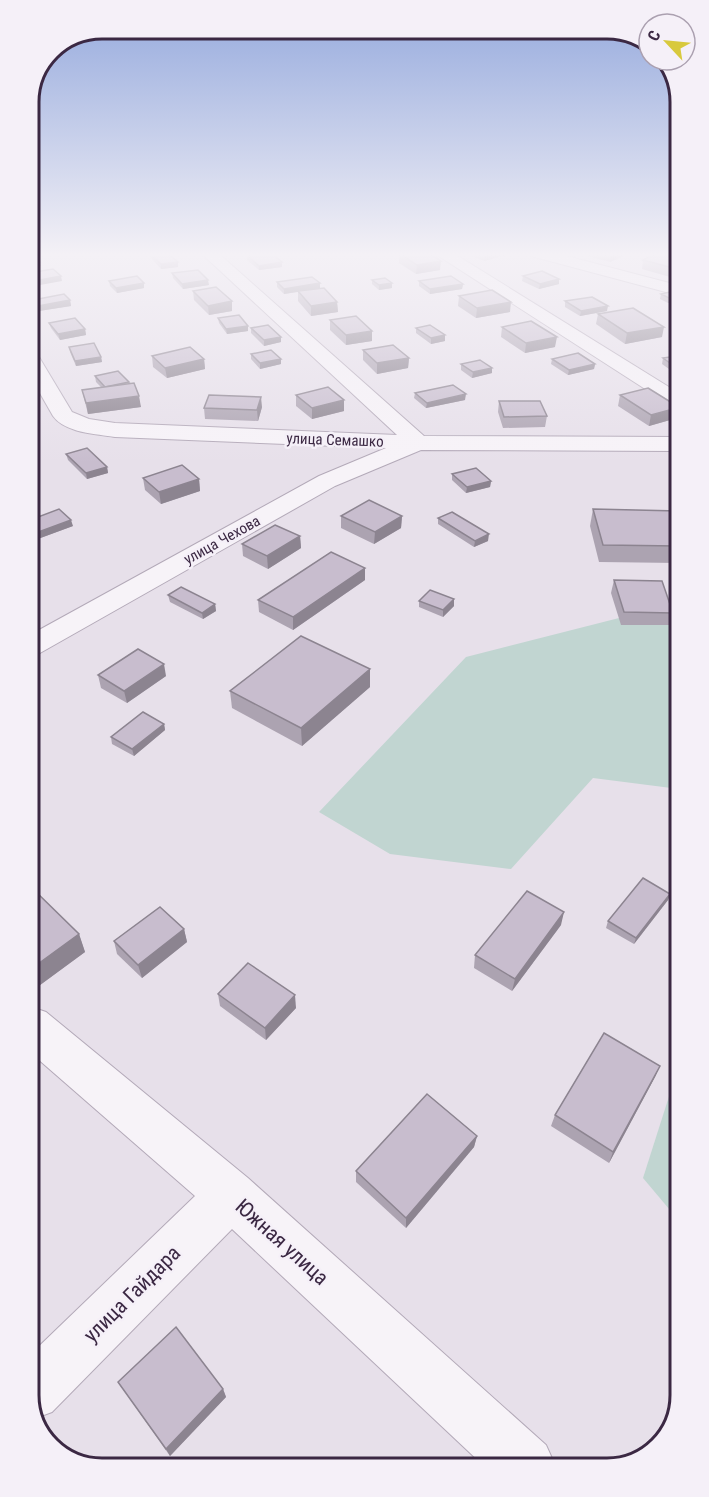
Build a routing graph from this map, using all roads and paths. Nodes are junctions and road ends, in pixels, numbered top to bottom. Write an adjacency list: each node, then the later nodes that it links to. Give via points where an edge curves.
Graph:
1 (286, 323): 5 (street)
2 (553, 323): 4 (street)
3 (39, 373): 5 (street, улица Семашко, via 64,416 84,425 159,433)
4 (670, 397)
5 (418, 443): 6 (street, улица Семашко); 7 (street, улица Чехова, via 327,481)
6 (670, 444)
7 (39, 642)
8 (39, 1033): 9 (street, Южная улица)
9 (231, 1195): 10 (street, улица Гайдара); 11 (street, Южная улица)
10 (39, 1385)
11 (518, 1458)

